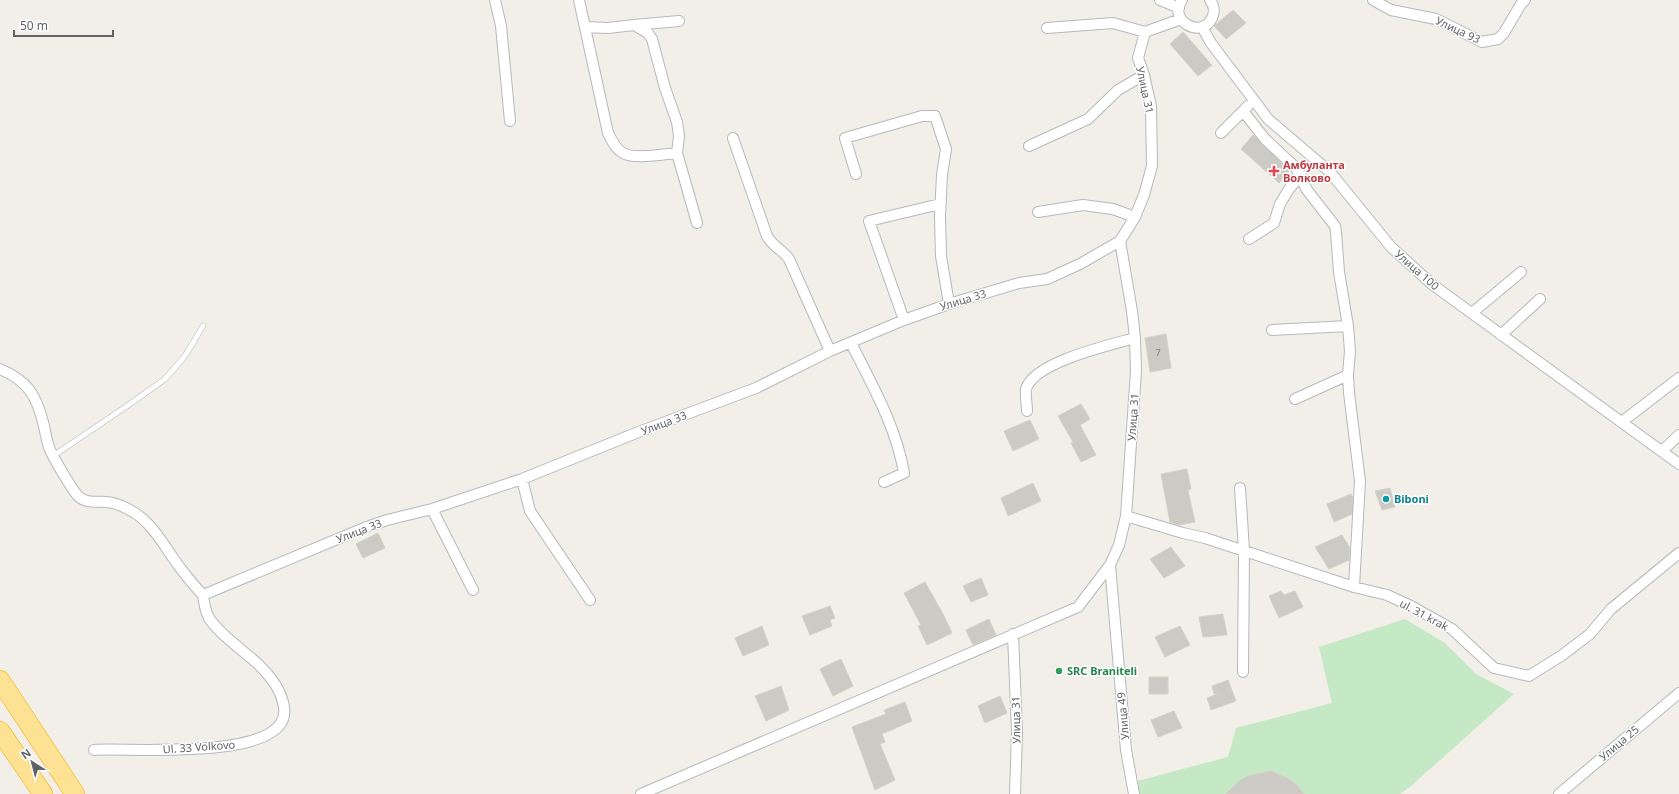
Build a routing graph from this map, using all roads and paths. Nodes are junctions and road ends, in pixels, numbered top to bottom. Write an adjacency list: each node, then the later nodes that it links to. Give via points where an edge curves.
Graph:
1 (495, 0): 18 (street)
2 (579, 0): 11 (street)
3 (1160, 0): 7 (street)
4 (1373, 0): 5 (street, Улица 93, via 1391,10 1436,19 1482,42 1498,39)
5 (1525, 0)
6 (1212, 1): 12 (street, via 1214,14)
7 (1180, 4): 8 (street)
8 (1181, 20): 12 (street, via 1190,27); 14 (street)
9 (679, 21): 10 (street)
10 (634, 25): 11 (street); 22 (street, via 648,33 652,39 677,122)
11 (585, 27): 22 (street, via 608,133 614,145 623,154 634,156)
12 (1202, 27): 16 (street, Улица 100)
13 (1047, 28): 14 (street, via 1113,23)
14 (1145, 32): 15 (street, Улица 31, via 1138,58)
15 (1144, 75): 21 (street, via 1118,90 1088,118); 27 (street, Улица 31, via 1151,106 1152,166)
16 (1254, 101): 17 (street); 34 (street, Улица 100, via 1268,119 1330,172 1398,254)
17 (1243, 111): 19 (street); 24 (street, via 1265,139 1291,162)
18 (510, 121)
19 (1221, 133)
20 (733, 138): 42 (street, via 767,236 789,259)
21 (1029, 146)
22 (677, 154): 28 (street)
23 (856, 174): 25 (street, via 845,138 922,116 935,116 946,150)
24 (1301, 175): 29 (street, via 1280,204 1274,223); 37 (street, via 1307,190 1336,232 1339,272)
25 (940, 204): 33 (street, via 941,256); 35 (street, via 869,221)
26 (1038, 212): 27 (street, via 1083,204 1112,209)
27 (1135, 217): 30 (street, Улица 31)
28 (697, 223)
29 (1249, 239)
30 (1120, 241): 33 (street, Улица 33, via 1080,264 1046,279 1019,283); 40 (street, Улица 31)
31 (1521, 272): 34 (street)
32 (1540, 299): 39 (street)
33 (949, 304): 35 (street, Улица 33)
34 (1472, 313): 39 (street, Улица 100)
35 (904, 320): 41 (street, Улица 33)
36 (203, 326): 51 (lane, via 186,356 165,379)
37 (1348, 326): 38 (street); 44 (street)
38 (1272, 330)
39 (1501, 335): 48 (street, Улица 100)
40 (1135, 338): 47 (street, via 1068,357 1036,374 1026,389); 57 (street, Улица 31, via 1136,371)
41 (851, 342): 42 (street, Улица 33); 54 (street, via 888,415 901,454 904,473)
42 (830, 351): 53 (street, Улица 33, via 756,388 643,430)
43 (0, 369): 51 (street, via 16,376 32,393)
44 (1348, 376): 46 (street); 61 (street, via 1360,481)
45 (1679, 378): 48 (street)
46 (1295, 398)
47 (1027, 411)
48 (1622, 421): 50 (street, Улица 100)
49 (1679, 435): 50 (street)
50 (1662, 450): 52 (street, Улица 100)
51 (53, 456): 63 (street, via 78,496 89,501 108,502 124,507 145,521)
52 (1679, 464)
53 (522, 480): 56 (street, Улица 33); 64 (street, via 530,510)
54 (884, 482)
55 (1240, 488): 58 (street)
56 (432, 509): 62 (street); 63 (street, Улица 33, via 364,528)
57 (1126, 516): 58 (street, ul. 31 krak); 60 (street, Улица 31, via 1119,545)
58 (1244, 550): 61 (street, ul. 31 krak); 66 (street)
59 (1679, 553): 61 (street, ul. 31 krak, via 1611,610 1590,634 1529,676 1494,668 1452,629 1387,595)
60 (1110, 565): 65 (street, Улица 31, via 1078,607); 75 (street, Улица 49, via 1126,750)
61 (1354, 587)
62 (473, 590)
63 (203, 595): 70 (street, Ul. 33 Volkovo, via 205,609 214,625 262,668 279,689 285,712 277,729 266,736 236,745 188,749)
64 (590, 600)
65 (1013, 634): 73 (street); 74 (street, Улица 31, via 1017,732)
66 (1243, 672)
67 (0, 680): 72 (highway)
68 (1679, 693): 76 (street, Улица 25)
69 (0, 732): 71 (highway)
70 (94, 750)
71 (43, 794)
72 (75, 794)
73 (641, 794)
74 (1015, 794)
75 (1134, 794)
76 (1559, 794)

